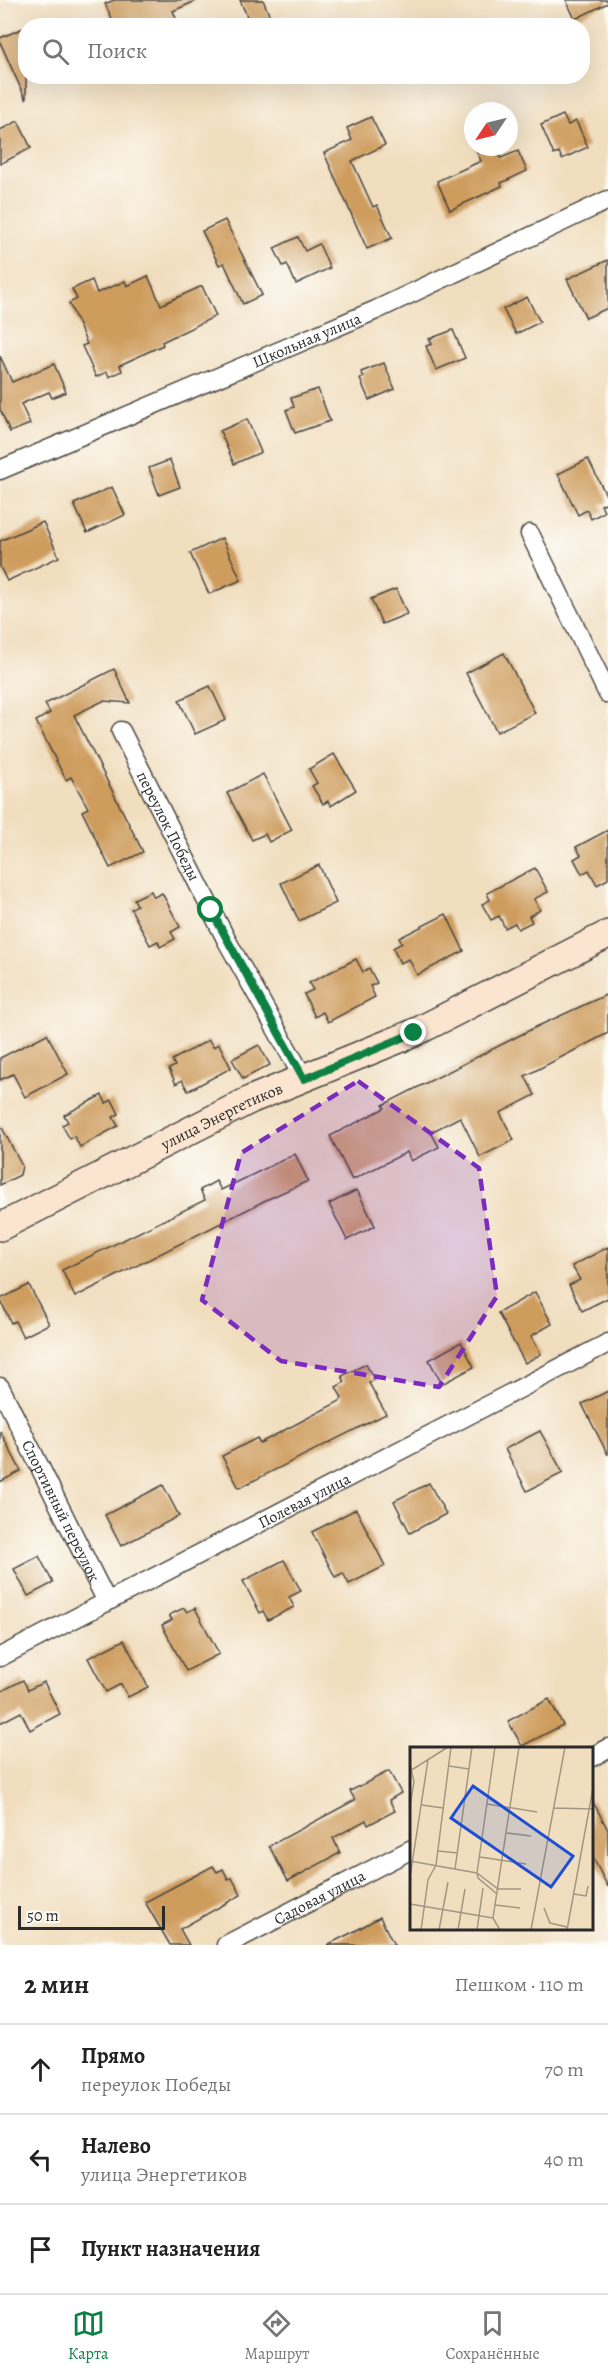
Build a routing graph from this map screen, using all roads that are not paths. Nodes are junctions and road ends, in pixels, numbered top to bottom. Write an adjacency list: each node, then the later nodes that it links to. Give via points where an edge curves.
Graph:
1 (608, 200): 2 (street, Школьная улица, via 376,310)
2 (0, 470)
3 (530, 534): 4 (street)
4 (608, 694)
5 (121, 731): 7 (street, переулок Победы, via 226,940)
6 (608, 934): 7 (street, улица Энергетиков, via 414,1033)
7 (304, 1079): 8 (street, улица Энергетиков, via 252,1100)
8 (0, 1227)
9 (608, 1343): 11 (street, Полевая улица)
10 (0, 1387): 11 (street, Спортивный переулок)
11 (107, 1602): 12 (street, Полевая улица)
12 (0, 1657)
13 (608, 1748): 14 (street)
14 (593, 1756)
15 (410, 1851): 16 (street, Садовая улица)
16 (226, 1945)

